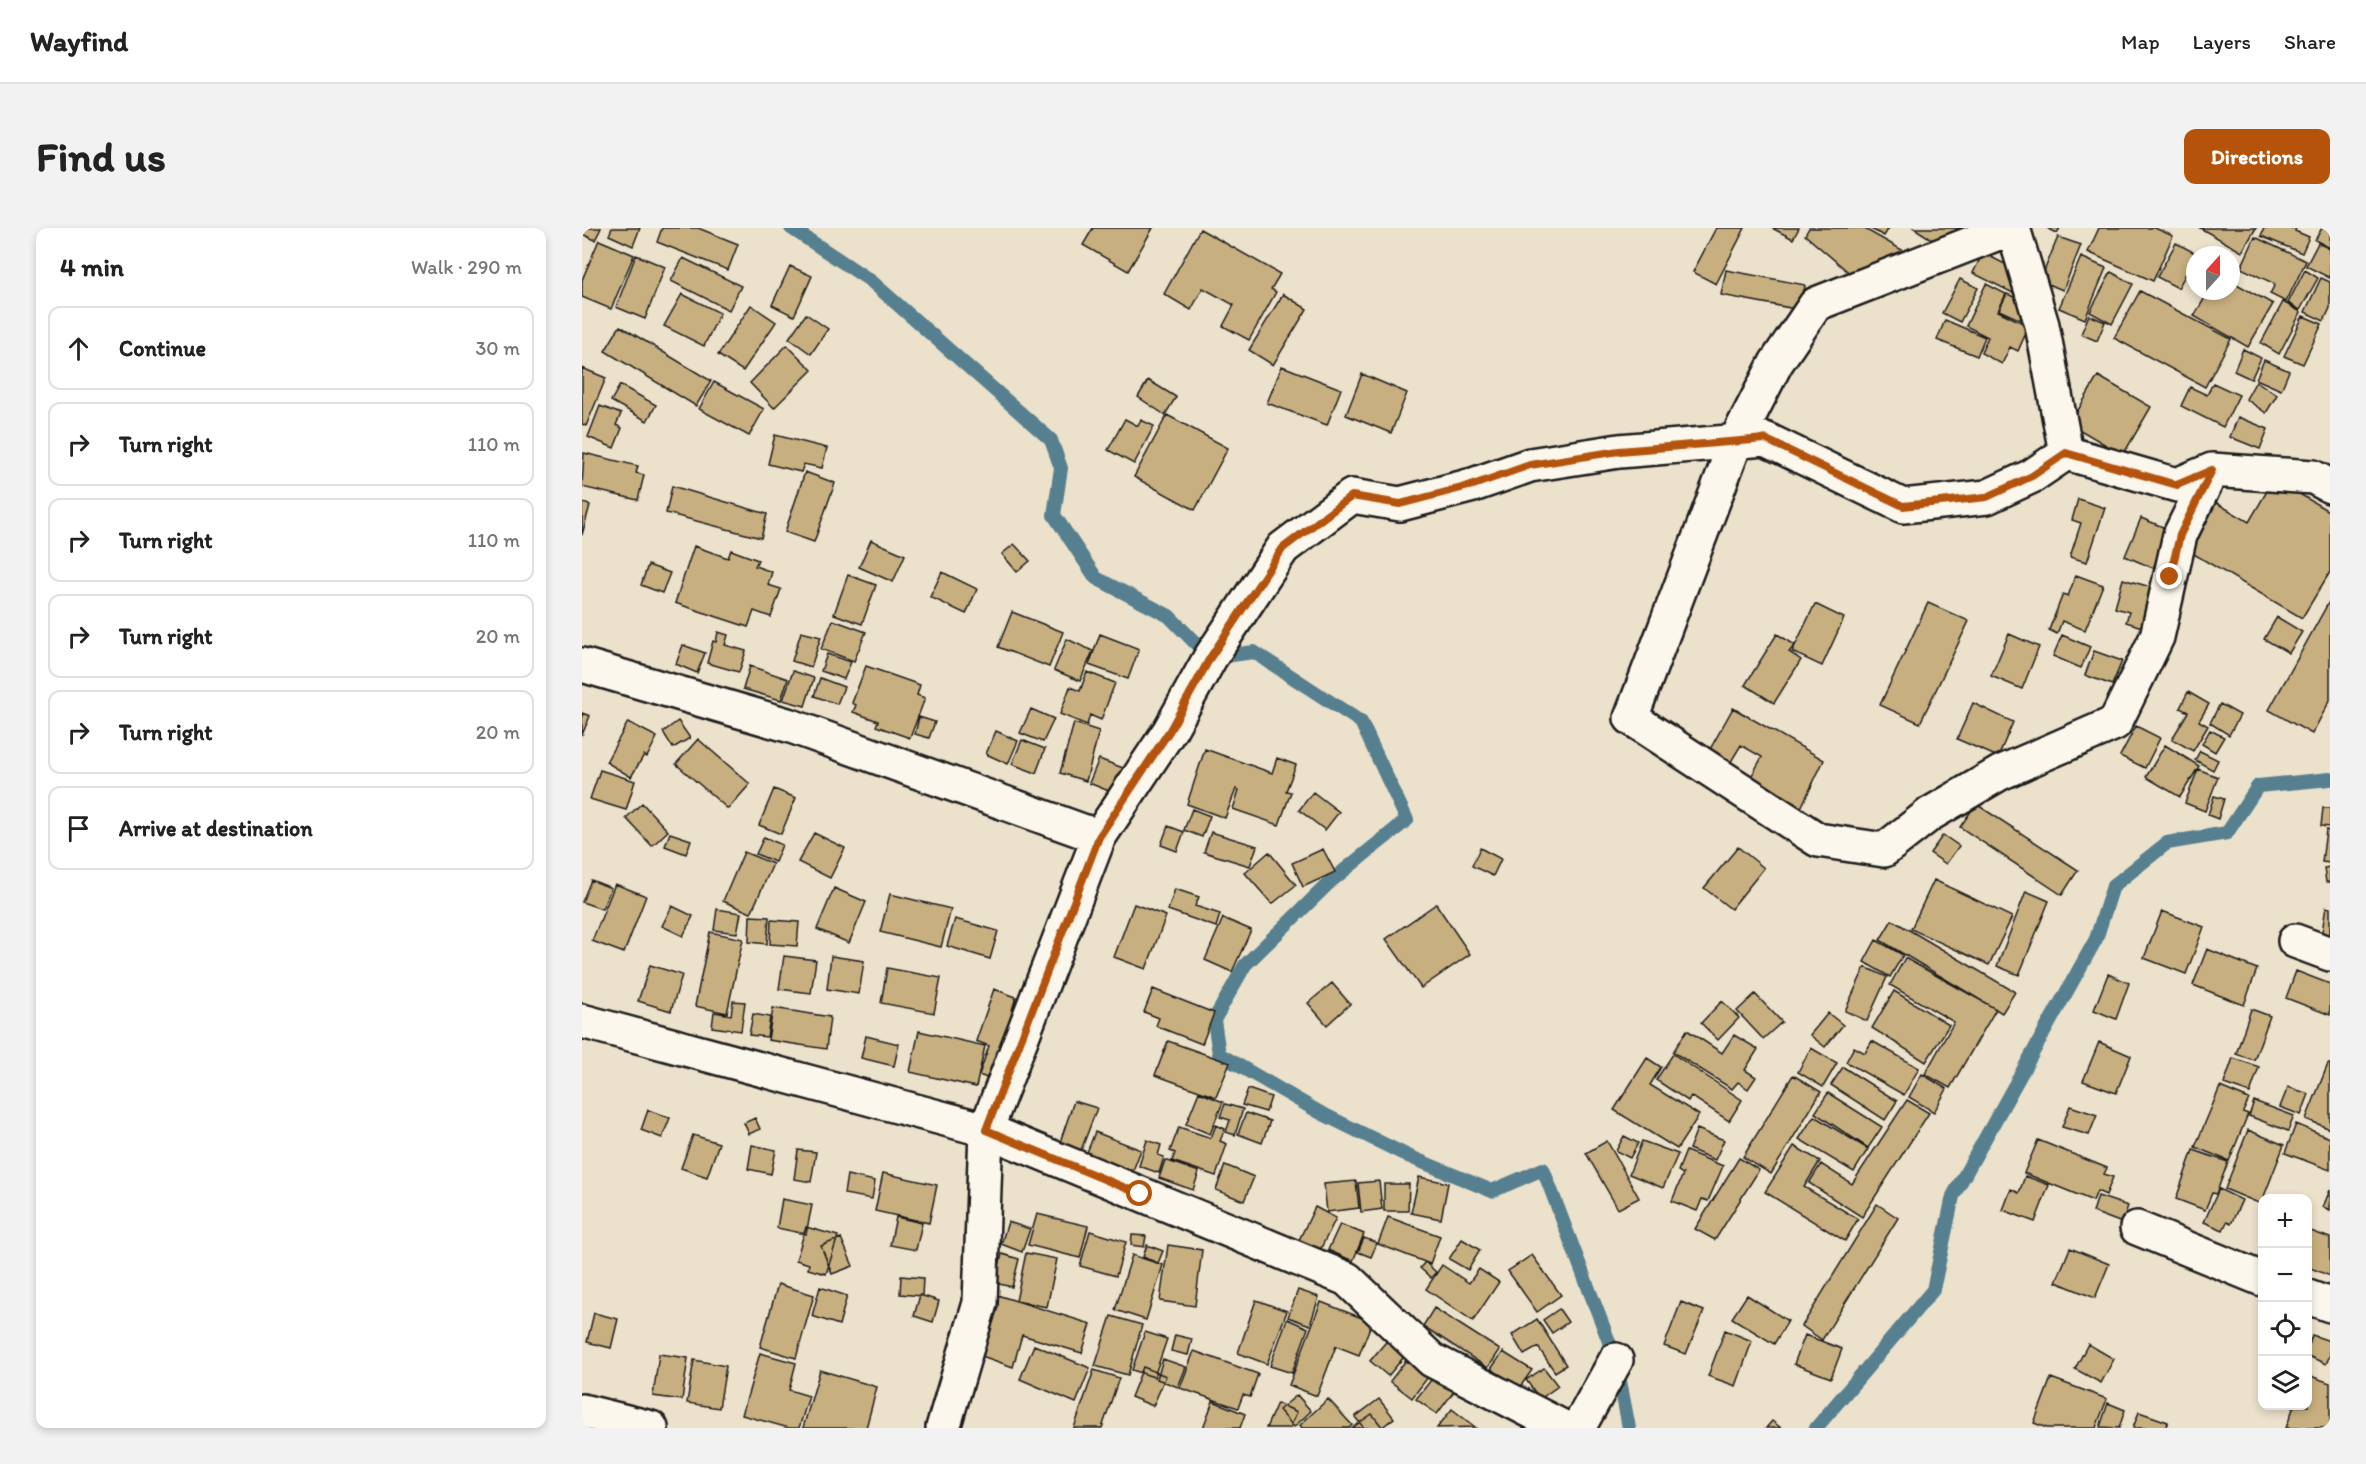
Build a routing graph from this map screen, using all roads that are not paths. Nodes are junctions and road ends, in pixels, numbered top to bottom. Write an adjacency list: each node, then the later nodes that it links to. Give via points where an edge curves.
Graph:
1 (2012, 228): 2 (street, via 1816,304 1776,363); 3 (street, via 2042,325)
2 (1736, 441): 3 (street, via 1765,439 1903,506 1987,497 2032,476); 4 (street, via 1632,718 1818,840 1884,850 1930,814 2000,773 2115,723 2157,637 2180,535); 7 (street, via 1619,451 1530,465 1400,504 1352,496 1283,548)
3 (2066, 453): 4 (street, via 2177,485)
4 (2212, 470): 5 (street, via 2313,477)
5 (2330, 486)
6 (582, 665): 7 (street, via 791,726)
7 (1099, 837): 11 (street)
8 (2295, 941): 9 (street)
9 (2330, 954)
10 (582, 1021): 11 (street)
11 (986, 1130): 19 (street, via 980,1303); 20 (street, via 1347,1279 1432,1360)
12 (2137, 1228): 13 (street)
13 (2258, 1277)
14 (2312, 1299): 15 (street)
15 (2330, 1305)
16 (1616, 1360): 21 (street)
17 (582, 1411): 18 (street)
18 (651, 1428)
19 (943, 1428)
20 (1564, 1428)
21 (1578, 1428)

